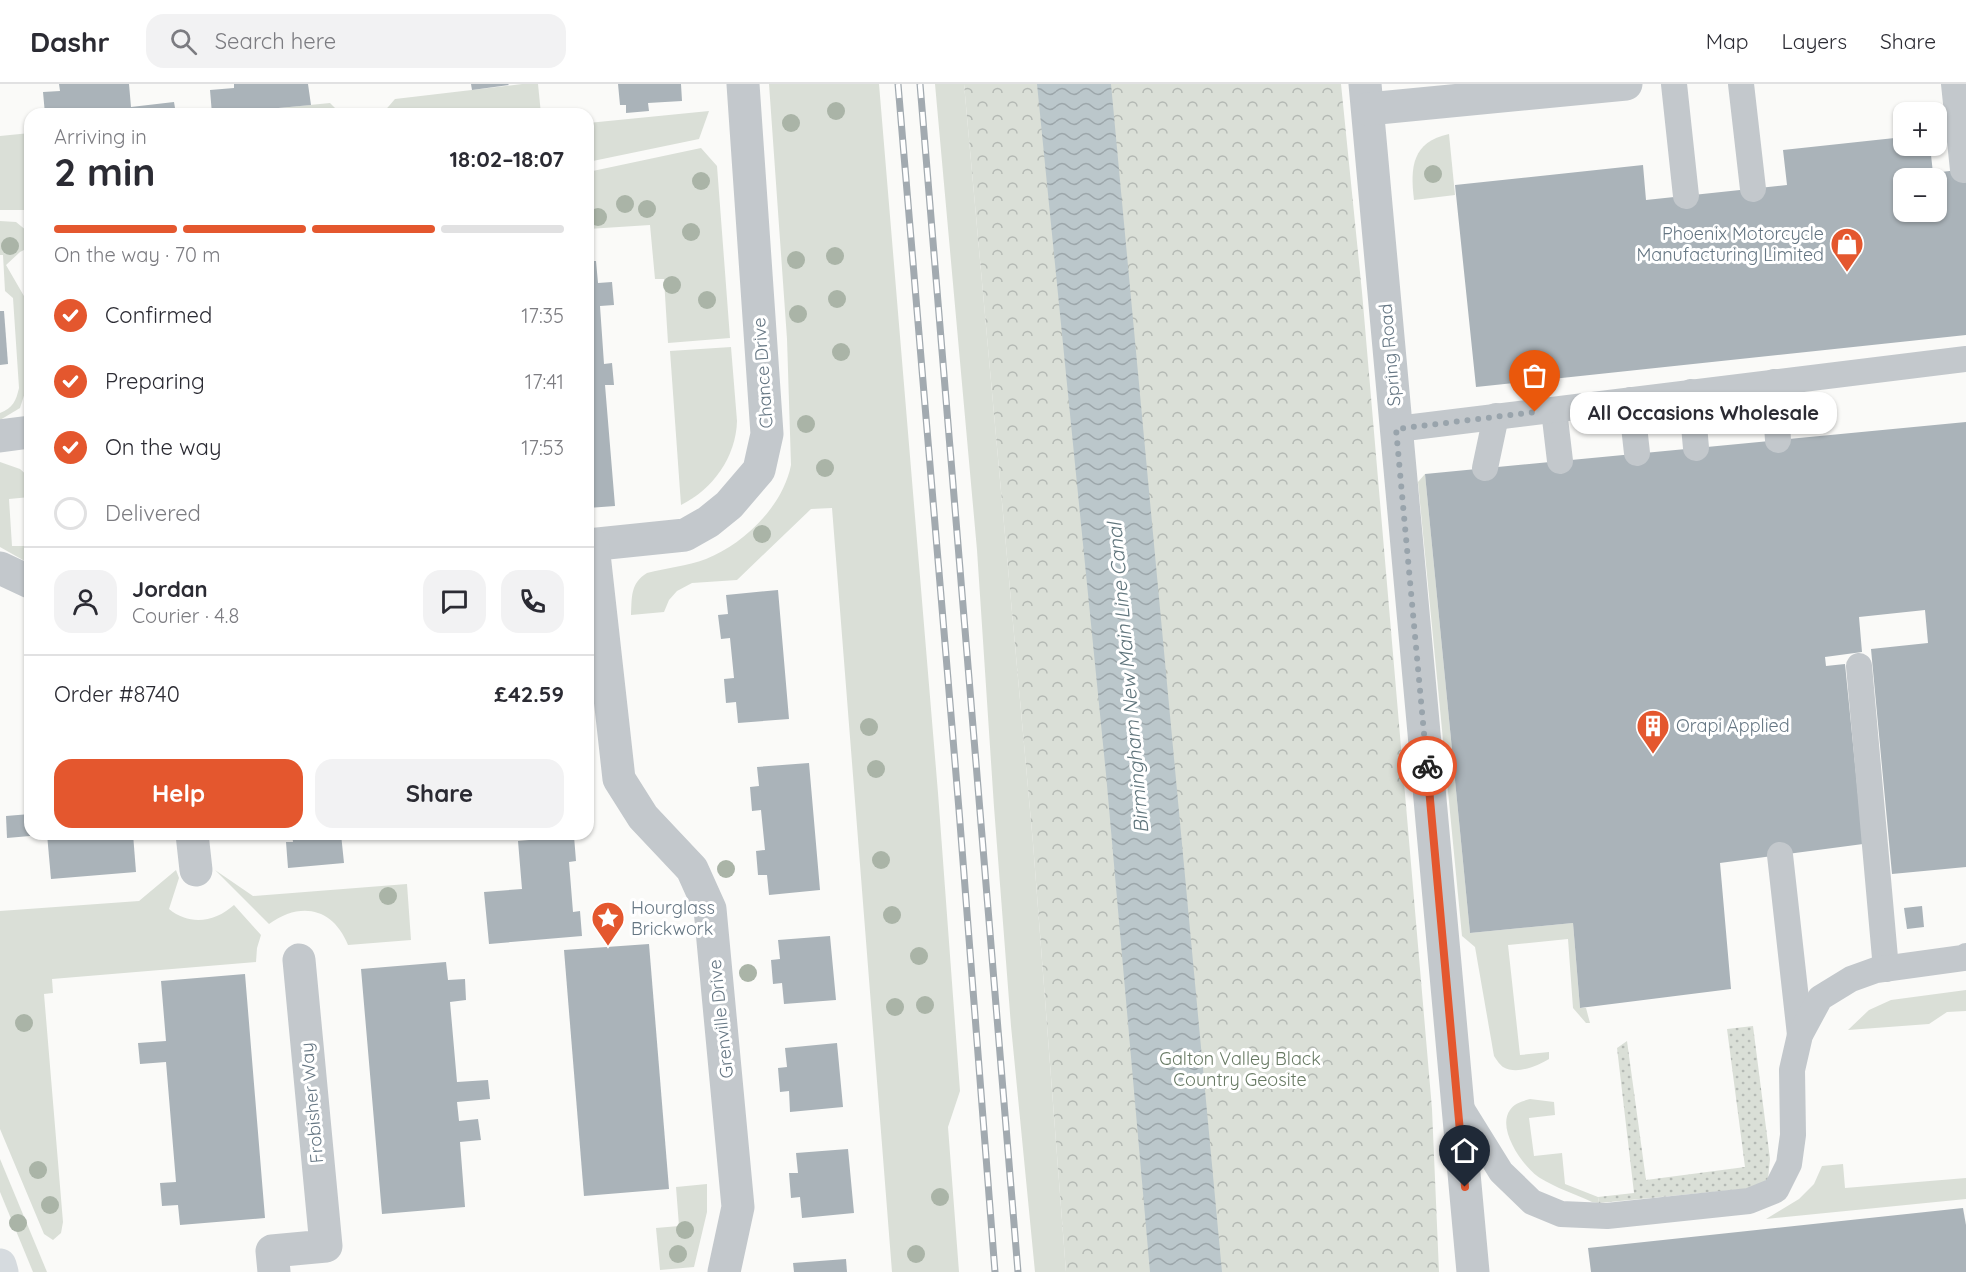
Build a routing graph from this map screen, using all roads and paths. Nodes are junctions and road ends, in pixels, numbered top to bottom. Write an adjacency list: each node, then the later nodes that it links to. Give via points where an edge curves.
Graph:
1 (743, 84): 25 (street, Chance Drive, via 767,434 759,470 729,505 685,535)
2 (1618, 84): 6 (street)
3 (1674, 84): 10 (lane)
4 (1742, 84): 9 (lane)
5 (1954, 84): 8 (lane)
6 (1560, 87): 7 (street)
7 (1366, 97): 17 (street, Spring Road)
8 (1963, 170)
9 (1753, 189)
10 (1686, 196)
11 (1966, 359): 12 (lane)
12 (1774, 382): 13 (lane); 20 (lane)
13 (1691, 392): 14 (lane); 21 (lane)
14 (1631, 400): 15 (lane); 22 (lane)
15 (1554, 410): 16 (lane); 23 (lane)
16 (1496, 416): 17 (lane); 24 (lane)
17 (1396, 429): 37 (street, Spring Road)
18 (24, 433): 19 (street)
19 (0, 436)
20 (1778, 440)
21 (1696, 448)
22 (1637, 453)
23 (1560, 461)
24 (1485, 468)
25 (594, 545)
26 (0, 568): 28 (street)
27 (594, 577): 41 (street, Grenville Drive, via 619,779 643,817 692,869 710,909 738,1207)
28 (24, 579)
29 (1859, 666): 35 (lane)
30 (193, 840): 32 (street)
31 (1780, 855): 36 (lane)
32 (196, 870)
33 (1965, 958): 35 (lane)
34 (299, 960): 40 (street, Frobisher Way, via 326,1246 272,1251)
35 (1886, 969): 36 (lane, via 1851,979 1820,998)
36 (1800, 1035): 37 (lane, via 1792,1070 1793,1135 1789,1164 1776,1190 1749,1201 1607,1216 1560,1214 1532,1202 1501,1172)
37 (1458, 1104): 42 (street, Spring Road)
38 (0, 1265): 39 (main road)
39 (2, 1272)
40 (274, 1272)
41 (724, 1272)
42 (1473, 1272)

